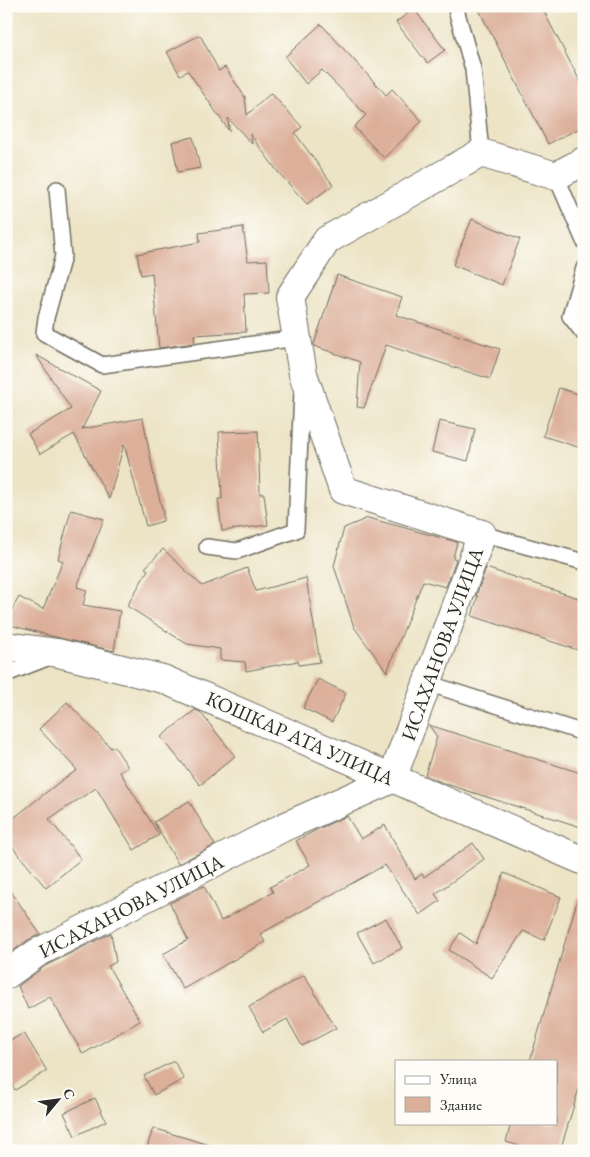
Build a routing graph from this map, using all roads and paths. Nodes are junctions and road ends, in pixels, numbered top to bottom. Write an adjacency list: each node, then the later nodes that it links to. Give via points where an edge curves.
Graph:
1 (455, 6): 2 (lane, via 473,69)
2 (481, 153): 4 (street); 9 (street, ИСАХАНОВА УЛИЦА, via 327,240 290,297)
3 (584, 161): 4 (street)
4 (556, 176): 6 (lane)
5 (57, 189): 9 (lane, via 63,256 44,333 102,365)
6 (584, 241)
7 (584, 268): 8 (lane, via 570,316)
8 (584, 334)
9 (297, 338): 10 (street, ИСАХАНОВА УЛИЦА)
10 (303, 374): 11 (street, ИСАХАНОВА УЛИЦА, via 343,490); 12 (lane, via 296,530 237,551)
11 (482, 534): 13 (lane); 17 (street, ИСАХАНОВА УЛИЦА)
12 (207, 547)
13 (584, 562)
14 (6, 646): 15 (street, КОШКАР АТА УЛИЦА)
15 (58, 653): 16 (lane); 19 (street, КОШКАР АТА УЛИЦА, via 163,679)
16 (6, 674)
17 (427, 683): 18 (lane); 19 (street, ИСАХАНОВА УЛИЦА)
18 (584, 733)
19 (392, 779): 20 (street, КОШКАР АТА УЛИЦА); 21 (street, ИСАХАНОВА УЛИЦА, via 284,827 37,953)
20 (584, 861)
21 (6, 975)

